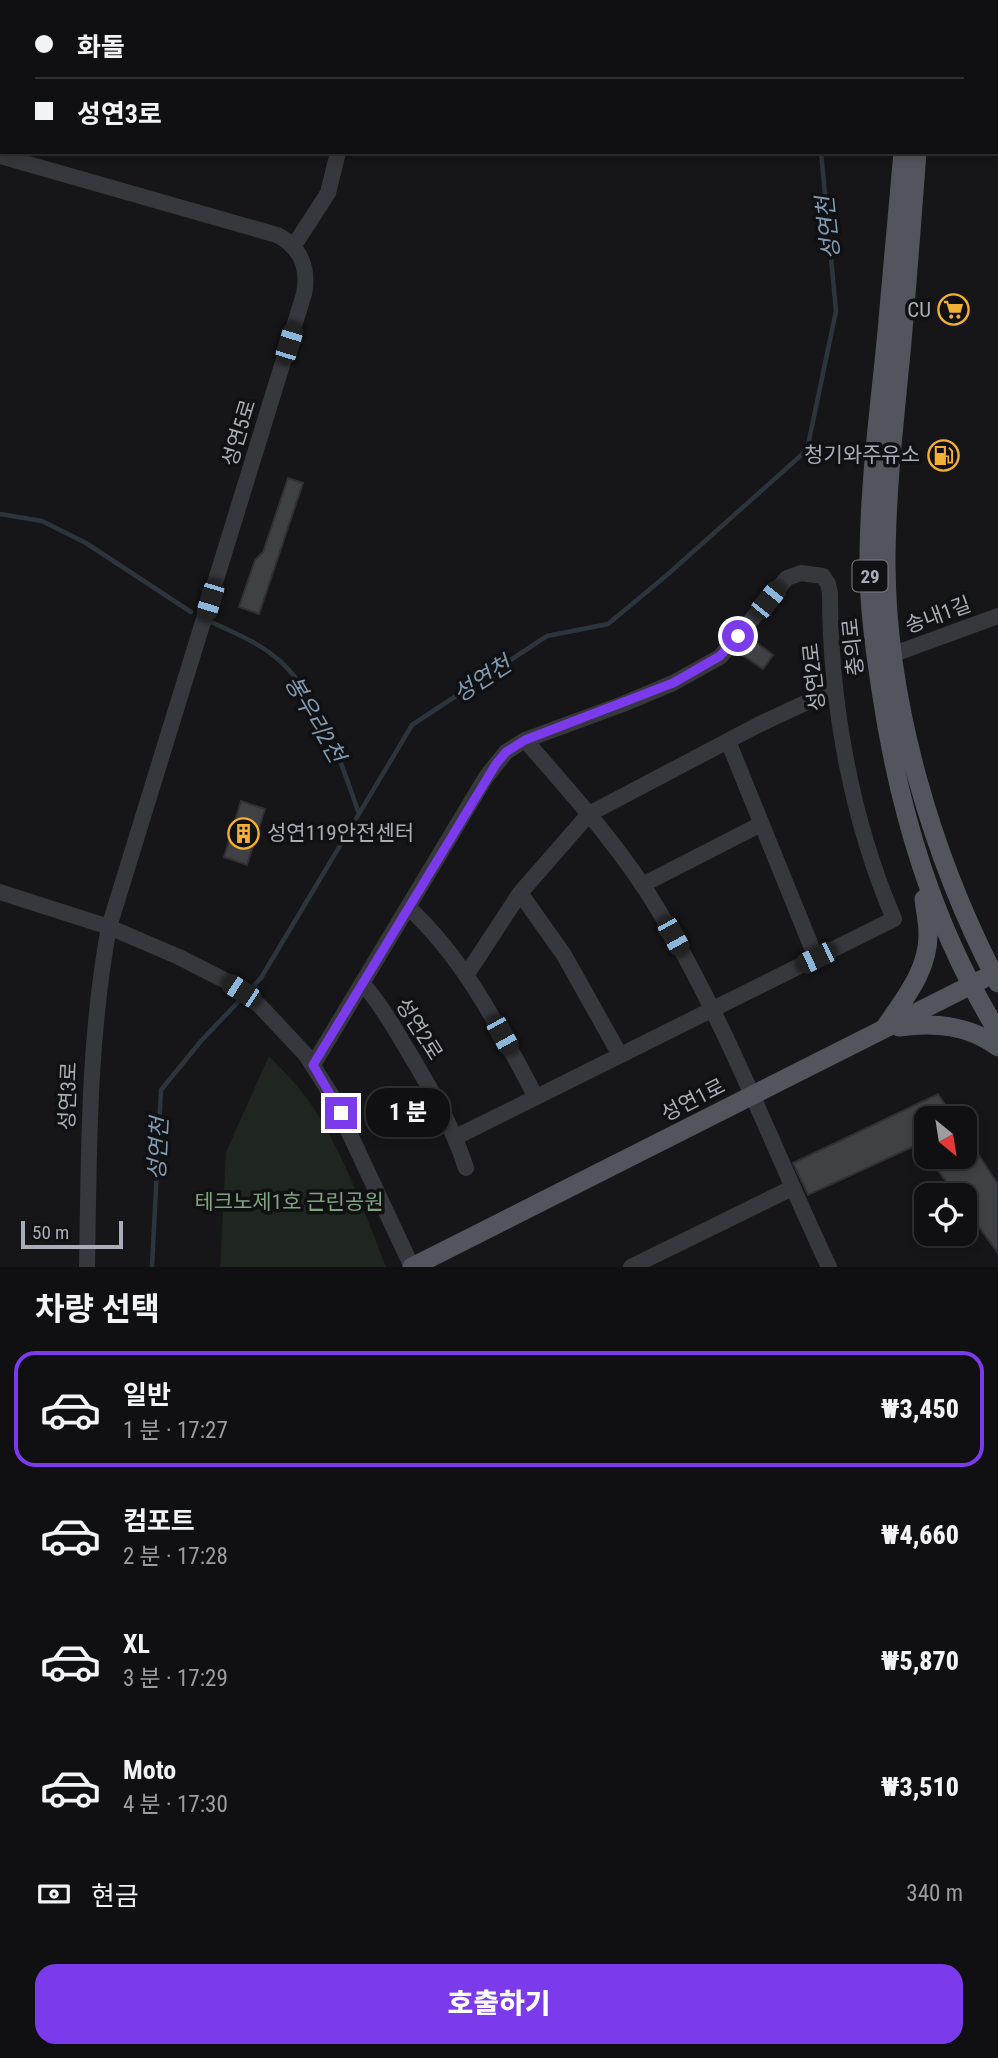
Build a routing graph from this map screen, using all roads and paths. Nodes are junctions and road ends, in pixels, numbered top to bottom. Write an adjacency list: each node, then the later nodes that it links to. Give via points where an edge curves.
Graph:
1 (338, 154): 5 (street, via 328,193)
2 (903, 154): 14 (main road, 충의로 / 29, via 869,554 872,631 885,720 897,788)
3 (917, 154): 7 (main road, 충의로 / 29, via 890,473 886,566)
4 (0, 156): 5 (street, via 277,235)
5 (293, 247): 20 (street, 성연5로, via 304,267 304,294)
6 (998, 616): 7 (street, 송내1길)
7 (894, 654): 18 (main road, 충의로 / 29, via 923,796)
8 (835, 689): 9 (street, 성연2로, via 827,580 819,574 802,573 781,584 720,656 673,683); 10 (street); 21 (street, 성연2로, via 849,777 894,919)
9 (525, 740): 11 (street); 17 (street, 성연2로, via 496,764)
10 (728, 741): 11 (street); 12 (street)
11 (589, 814): 13 (street); 16 (street)
12 (761, 824): 13 (street); 21 (street)
13 (642, 885): 26 (street)
14 (928, 890): 19 (main road, 충의로 / 29); 27 (main road, via 924,900 925,961)
15 (0, 892): 20 (street)
16 (520, 893): 22 (street); 30 (street, via 564,955)
17 (408, 907): 22 (street); 24 (street, 성연2로)
18 (964, 911): 19 (main road); 23 (main road, 충의로 / 29)
19 (941, 921): 25 (main road, 충의로 / 29)
20 (109, 927): 31 (street, via 200,967 241,991); 37 (street, 성연3로, via 92,1048)
21 (816, 958): 26 (street, 성연2로)
22 (467, 974): 33 (street)
23 (996, 978): 25 (main road, 성연1로)
24 (362, 984): 31 (street, 성연2로); 34 (street, 성연2로, via 403,1043)
25 (971, 986): 27 (main road, 성연1로); 28 (main road, 충의로 / 29)
26 (712, 1009): 30 (street, 성연2로); 32 (street)
27 (884, 1030): 29 (main road, via 950,1026 982,1036); 32 (main road, 성연1로)
28 (998, 1032)
29 (998, 1047)
30 (620, 1055): 33 (street, 성연2로)
31 (313, 1065): 38 (street, via 350,1131)
32 (752, 1096): 36 (street); 38 (main road, 성연1로)
33 (536, 1097): 34 (street, 성연2로)
34 (456, 1137): 35 (street, 성연2로)
35 (467, 1168)
36 (792, 1188): 39 (street); 40 (street)
37 (86, 1267)
38 (412, 1267)
39 (631, 1267)
40 (829, 1267)

